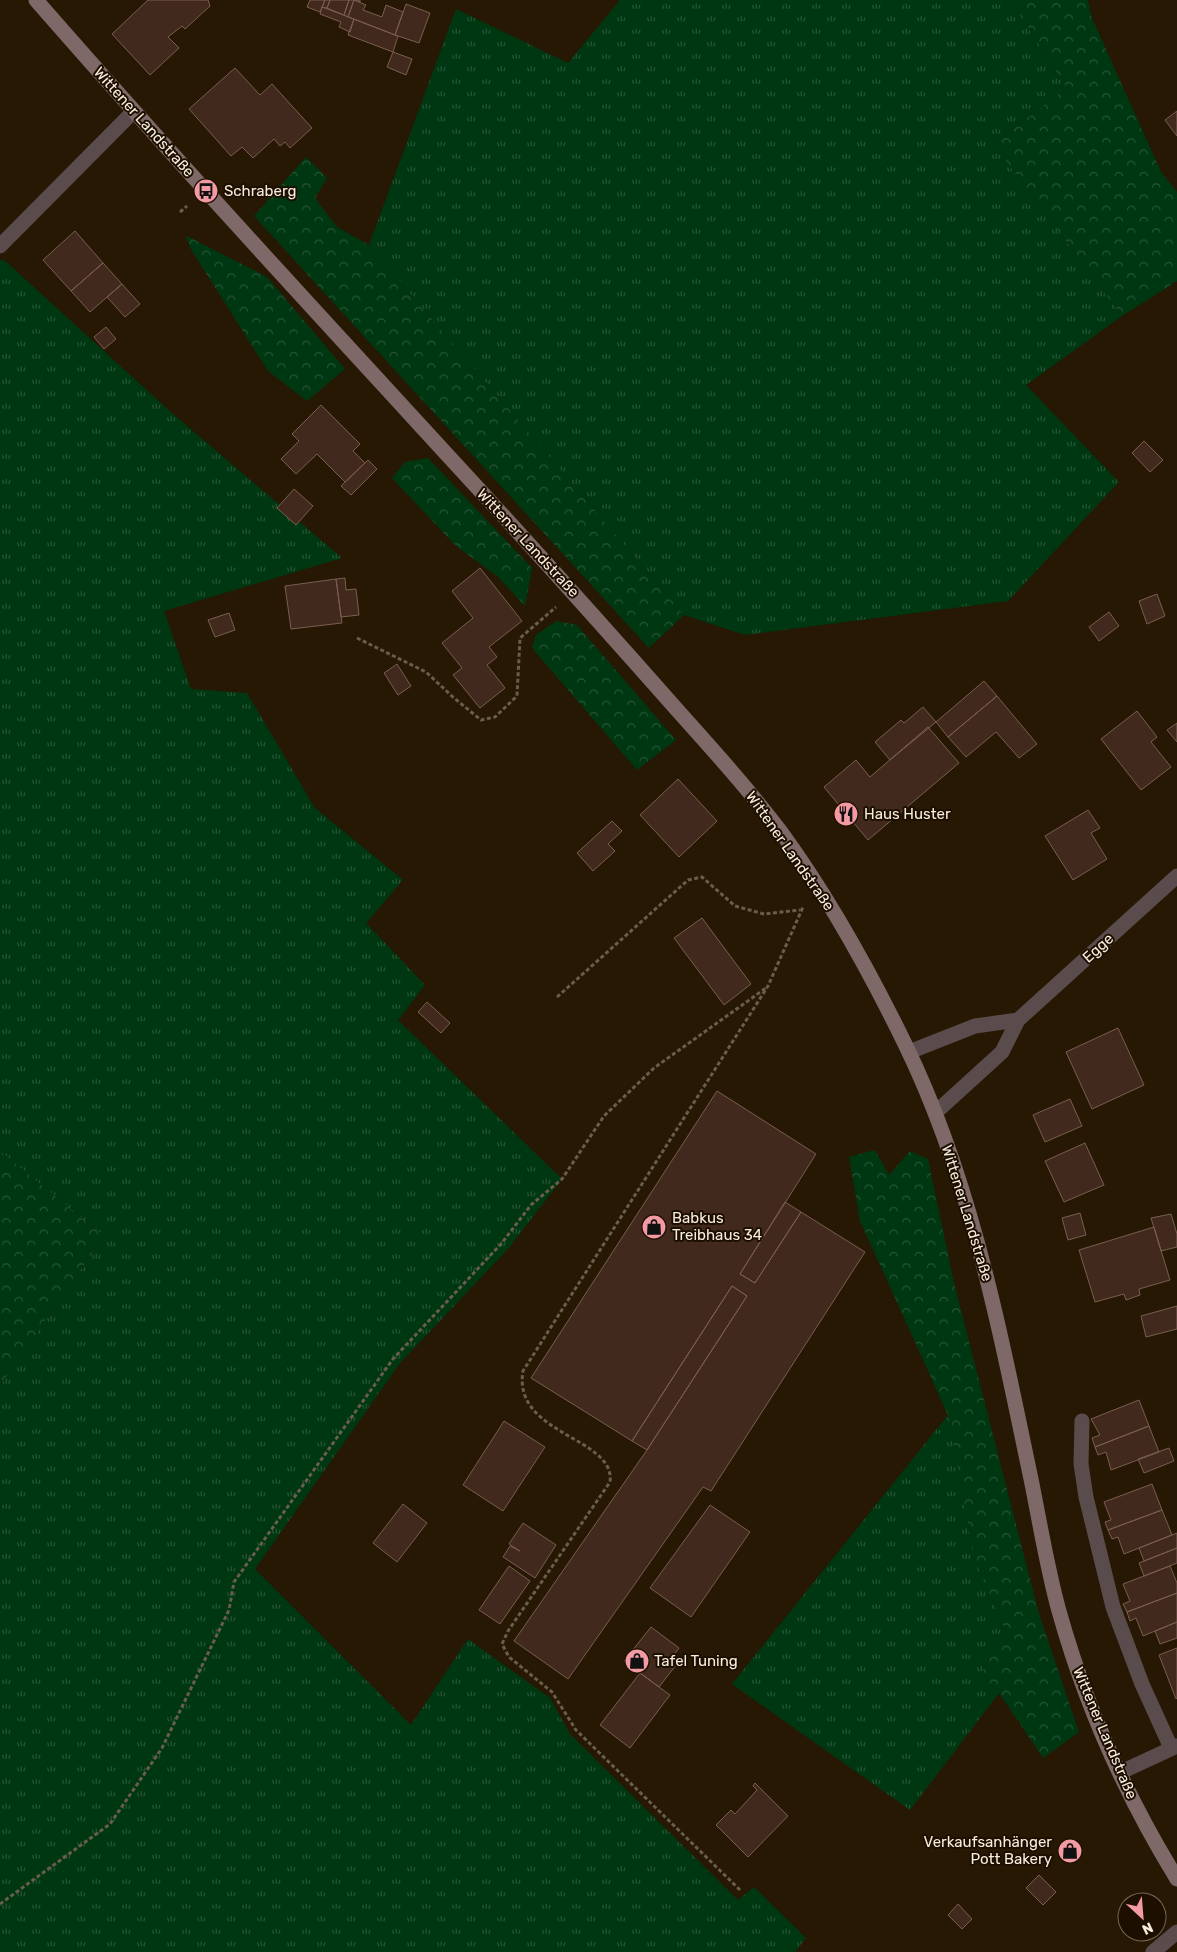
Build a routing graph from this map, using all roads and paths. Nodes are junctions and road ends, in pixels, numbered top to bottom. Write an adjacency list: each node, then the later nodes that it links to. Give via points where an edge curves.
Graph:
1 (36, 0): 2 (main road, Wittener Landstraße)
2 (134, 111): 3 (street); 4 (main road, Wittener Landstraße)
3 (0, 246)
4 (573, 591): 5 (path, via 520,638 517,696 495,717 481,720 426,672); 7 (main road, Wittener Landstraße, via 740,782)
5 (356, 638)
6 (1177, 876): 11 (street, Egge)
7 (815, 881): 8 (path); 12 (main road, Wittener Landstraße, via 854,946)
8 (801, 910): 9 (path); 10 (path, via 764,914 735,906 702,877 688,880)
9 (768, 986): 18 (path, via 523,1371 520,1384 532,1410 562,1434 598,1456 611,1472 610,1482 502,1644 509,1657 552,1692 576,1730); 19 (path, via 654,1068 604,1116 562,1179 531,1206 501,1244 393,1359 234,1582 229,1610 162,1748 110,1824)
10 (557, 997)
11 (1018, 1020): 12 (street, via 975,1026); 13 (street, Egge, via 1002,1052)
12 (909, 1052): 13 (main road, Wittener Landstraße)
13 (935, 1113): 16 (main road, Wittener Landstraße, via 992,1292 1058,1609 1085,1693)
14 (1082, 1421): 15 (street, via 1081,1464 1086,1497 1113,1607 1142,1684)
15 (1174, 1747): 16 (street)
16 (1121, 1772): 17 (main road, Wittener Landstraße)
17 (1177, 1879)
18 (740, 1890)
19 (0, 1904)
20 (1177, 1932): 21 (street)
21 (1152, 1952)

